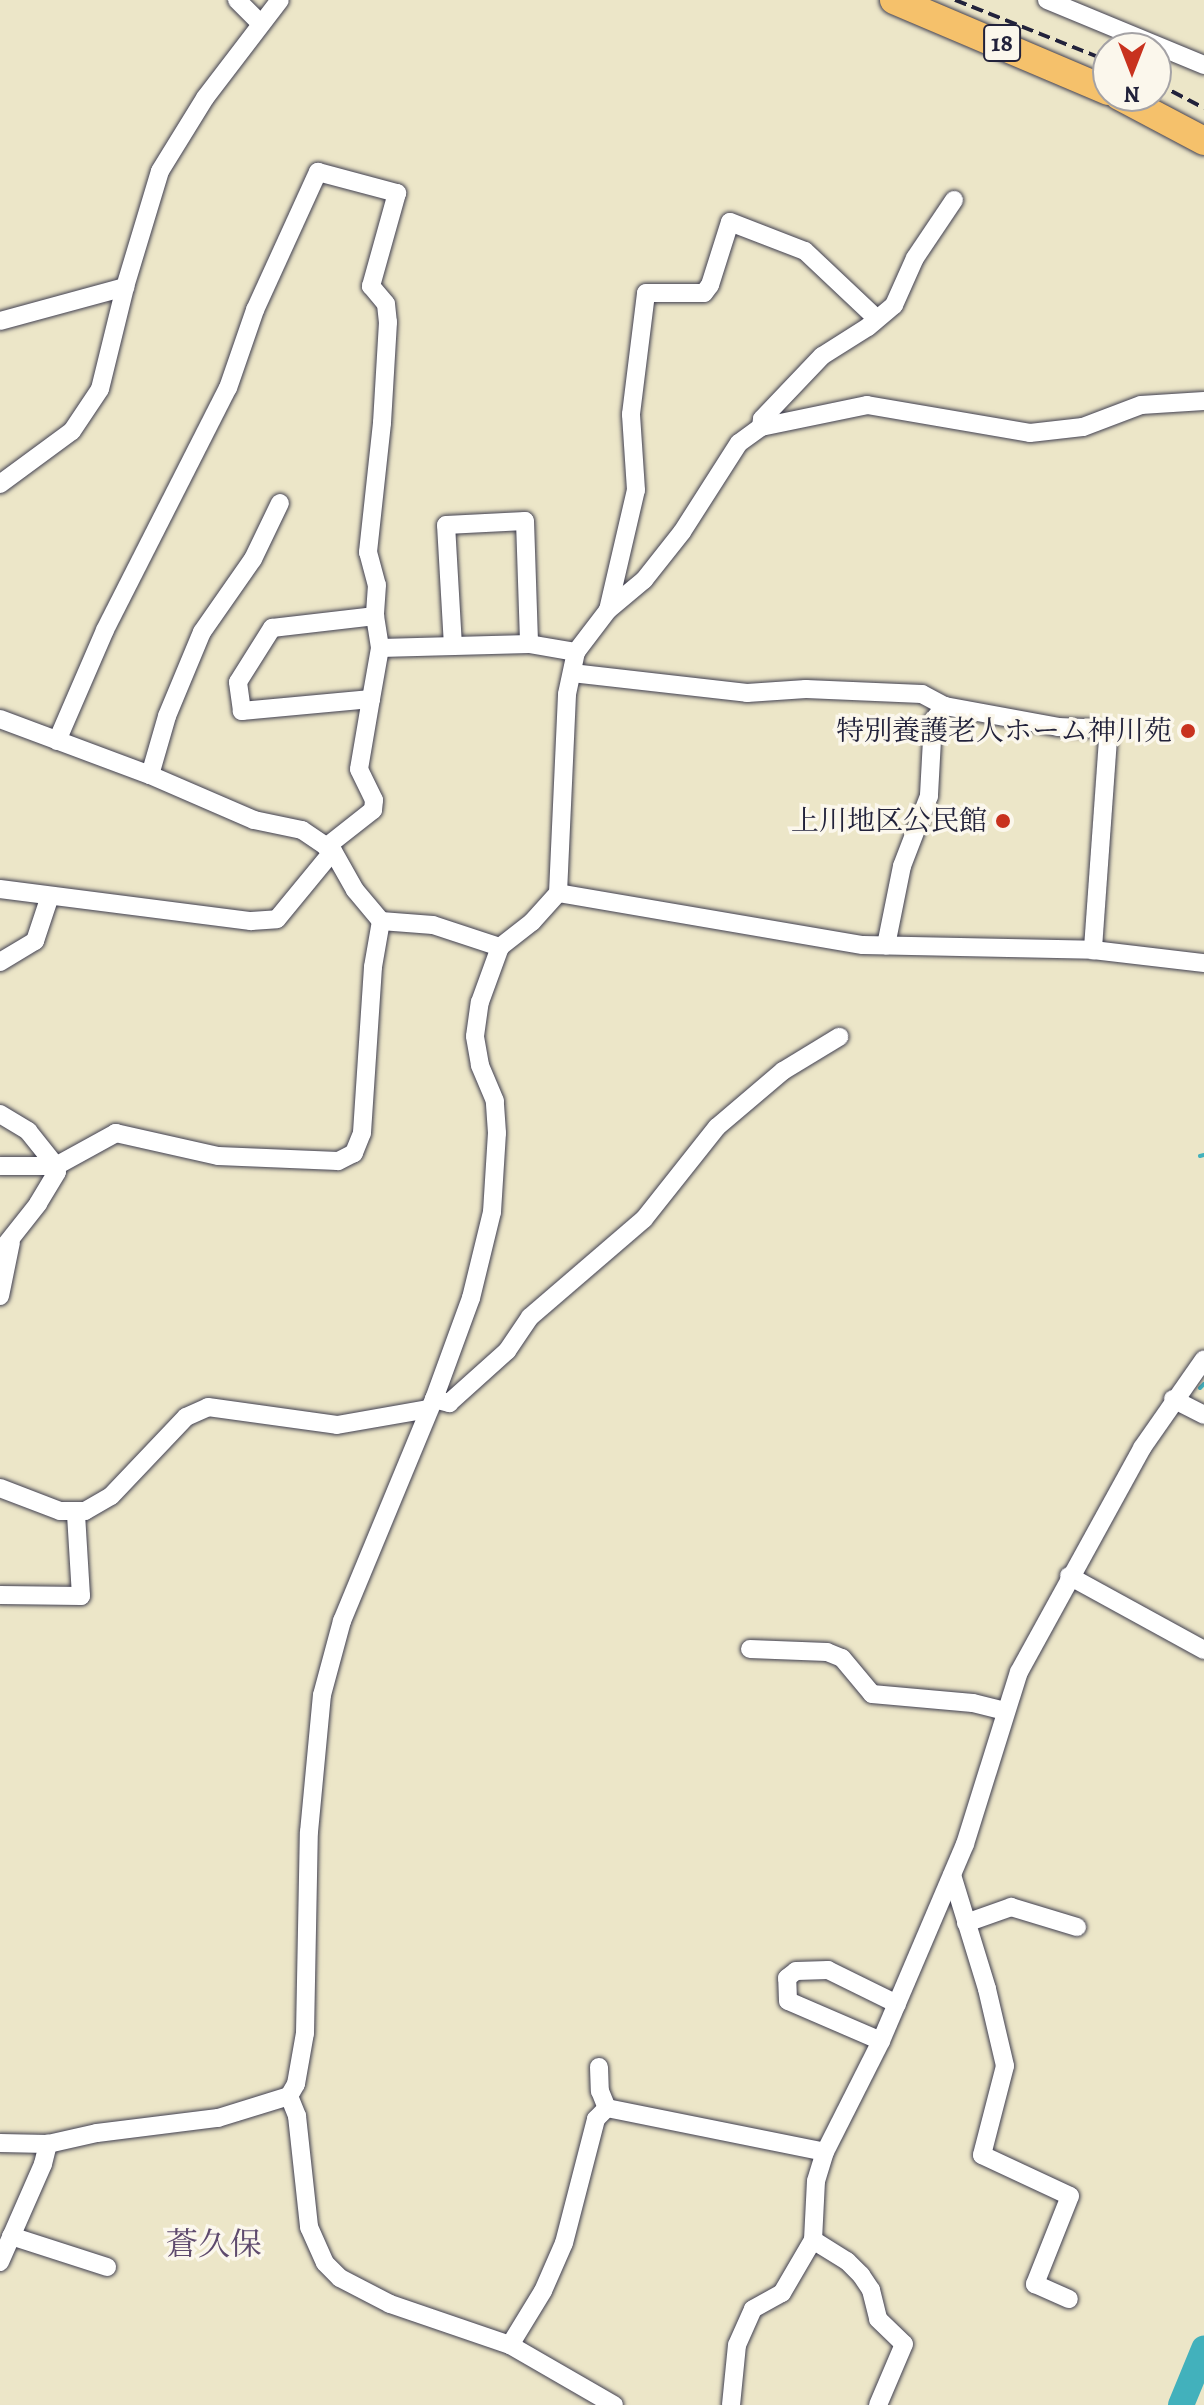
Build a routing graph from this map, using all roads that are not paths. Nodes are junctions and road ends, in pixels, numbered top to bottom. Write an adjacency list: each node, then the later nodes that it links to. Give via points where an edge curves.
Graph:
1 (237, 0): 6 (street)
2 (280, 0): 6 (street)
3 (894, 0): 8 (highway, 18)
4 (1047, 0): 5 (street)
5 (1072, 4): 7 (street)
6 (260, 23): 12 (street, via 160,171)
7 (1202, 60)
8 (1092, 84)
9 (1149, 112): 10 (highway)
10 (1204, 141)
11 (954, 200): 13 (street, via 915,258 894,305)
12 (125, 287): 14 (street); 17 (street, via 100,389 72,431)
13 (876, 318): 16 (street, via 813,364 762,419); 19 (street, via 805,251 730,222 704,293 646,293 631,414 636,490)
14 (0, 321)
15 (1204, 401): 16 (street, via 1141,405 1083,427 1030,433 867,405)
16 (761, 427): 19 (street, via 739,443 644,580)
17 (0, 484)
18 (280, 503): 30 (street, via 253,559 202,632 167,716)
19 (608, 610): 24 (street)
20 (375, 616): 23 (street); 26 (street, via 272,628 238,682 242,711); 29 (street, via 377,585 368,552 388,322 386,304 371,286 397,193 318,172 255,310 228,388 105,630)
21 (529, 644): 22 (street); 22 (street, via 525,521 446,525); 24 (street)
22 (453, 646): 23 (street)
23 (380, 648): 26 (street)
24 (576, 652): 25 (street)
25 (572, 673): 27 (street, via 747,693 806,689 922,694); 33 (street)
26 (371, 699): 31 (street, via 359,769 374,800 373,810)
27 (945, 706): 36 (street, via 933,721 929,796 902,866); 38 (street, via 1091,728 1108,739)
28 (0, 719): 29 (street)
29 (57, 741): 30 (street)
30 (150, 775): 31 (street, via 254,820 302,830)
31 (329, 849): 34 (street, via 277,919 251,921); 35 (street)
32 (0, 889): 34 (street)
33 (558, 893): 36 (street, via 765,931); 37 (street)
34 (50, 896): 39 (street, via 35,941)
35 (381, 921): 37 (street, via 433,925); 44 (street, via 362,1133 354,1153 338,1161 218,1156 116,1133)
36 (886, 945): 38 (street)
37 (500, 947): 49 (street, via 480,1002 475,1036 495,1101 492,1212 471,1298)
38 (1093, 950): 40 (street)
39 (0, 962)
40 (1204, 963)
41 (839, 1037): 49 (street, via 783,1071 717,1127 644,1219 530,1317 507,1351 449,1403)
42 (0, 1114): 44 (street, via 28,1131)
43 (0, 1166): 44 (street)
44 (56, 1166): 45 (street, via 38,1204)
45 (6, 1247): 46 (street)
46 (0, 1296)
47 (1204, 1359): 48 (street)
48 (1173, 1399): 50 (street); 53 (street)
49 (431, 1404): 52 (street, via 337,1425 208,1407 186,1417 111,1496); 64 (street, via 342,1621 322,1695 309,1832 303,2059)
50 (1204, 1415)
51 (0, 1488): 52 (street)
52 (76, 1514): 54 (street, via 81,1596)
53 (1069, 1576): 56 (street); 57 (street)
54 (0, 1595)
55 (750, 1649): 57 (street, via 827,1652 842,1658 872,1694)
56 (1204, 1650)
57 (1004, 1711): 58 (street)
58 (952, 1875): 59 (street); 61 (street)
59 (966, 1923): 60 (street, via 1011,1907); 73 (street, via 1005,2066 982,2155 1070,2196 1035,2284)
60 (1077, 1927)
61 (897, 2004): 62 (street); 62 (street, via 828,1970 796,1971 787,1978 788,2001)
62 (881, 2041): 68 (street)
63 (599, 2067): 65 (street)
64 (289, 2096): 67 (street, via 218,2118); 74 (street, via 297,2116 309,2227 325,2263 356,2289)
65 (607, 2108): 68 (street); 74 (street, via 596,2119 564,2243)
66 (0, 2143): 67 (street)
67 (48, 2144): 69 (street)
68 (825, 2152): 70 (street, via 816,2181)
69 (11, 2236): 71 (street); 72 (street)
70 (813, 2240): 76 (street, via 782,2293 753,2309 744,2325); 77 (street, via 861,2275 878,2319 904,2344)
71 (0, 2262)
72 (107, 2267)
73 (1069, 2299)
74 (510, 2345): 75 (street)
75 (614, 2405)
76 (731, 2405)
77 (878, 2405)

